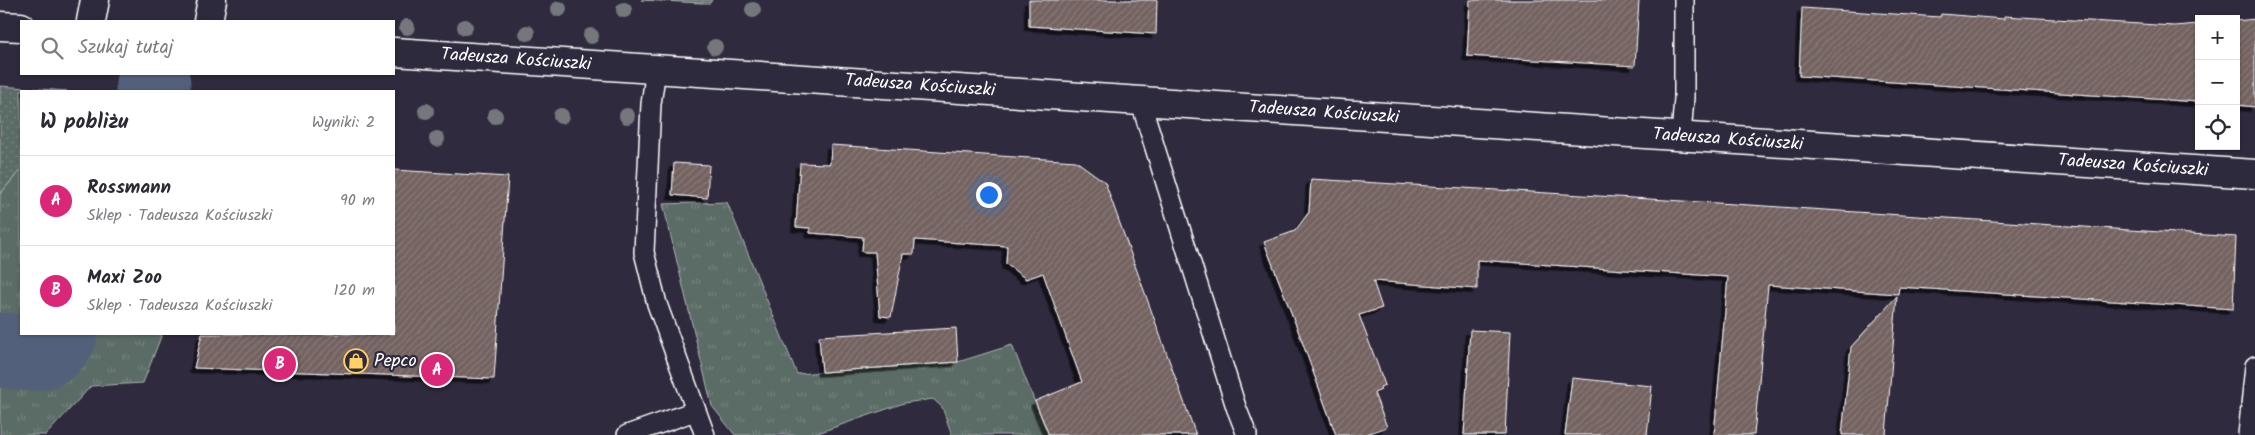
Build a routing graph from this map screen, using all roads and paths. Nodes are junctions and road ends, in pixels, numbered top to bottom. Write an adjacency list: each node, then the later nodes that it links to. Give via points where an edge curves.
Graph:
1 (95, 0): 4 (street)
2 (212, 0): 5 (street)
3 (1684, 0): 11 (lane)
4 (91, 20)
5 (208, 20)
6 (0, 26): 7 (street)
7 (20, 28)
8 (395, 52): 9 (street, Tadeusza Kościuszki)
9 (656, 69): 10 (street, Tadeusza Kościuszki); 14 (lane, via 651,104 644,252 657,304)
10 (1140, 100): 11 (street, Tadeusza Kościuszki); 17 (lane)
11 (1681, 136): 12 (street, Tadeusza Kościuszki)
12 (2255, 174)
13 (2255, 366): 18 (lane)
14 (695, 411): 15 (lane); 16 (lane)
15 (627, 435)
16 (705, 435)
17 (1247, 435)
18 (2248, 435)

